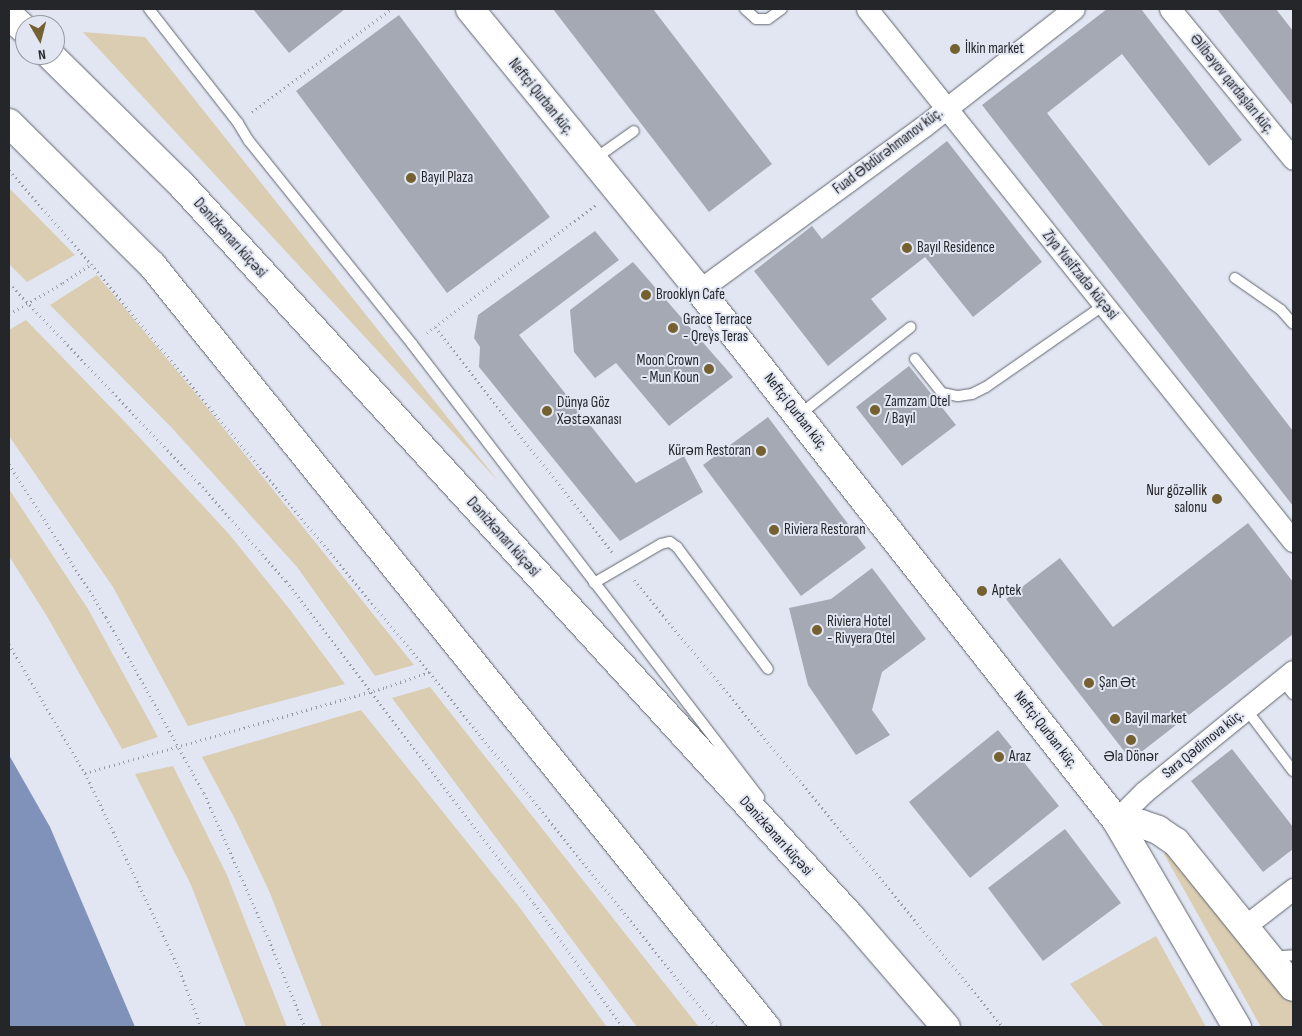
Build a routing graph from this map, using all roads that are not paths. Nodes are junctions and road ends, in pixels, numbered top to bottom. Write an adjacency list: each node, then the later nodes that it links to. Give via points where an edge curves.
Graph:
1 (149, 9): 22 (lane, via 249,141 412,344)
2 (470, 9): 13 (main road, Neftçi Qurban küç.)
3 (745, 9): 4 (lane, via 756,19 768,19)
4 (782, 9)
5 (867, 9): 9 (street, Ziya Yusifzadə küçəsi)
6 (1074, 9): 9 (street, Fuad Əbdürəhmanov küç.)
7 (1170, 9): 12 (street, Əlibəyov qardaşları küç.)
8 (60, 65): 29 (main road, Dənizkənarı küçəsi, via 180,183)
9 (945, 108): 15 (street, Fuad Əbdürəhmanov küç.); 16 (street, Ziya Yusifzadə küçəsi)
10 (9, 123): 33 (main road, via 158,272)
11 (634, 131): 13 (lane)
12 (1293, 160)
13 (592, 161): 15 (main road, Neftçi Qurban küç.)
14 (1235, 278): 17 (lane, via 1281,310)
15 (699, 290): 20 (main road, Neftçi Qurban küç.)
16 (1104, 305): 19 (lane, via 972,394 942,393); 21 (street, Ziya Yusifzadə küçəsi)
17 (1293, 324)
18 (911, 327): 20 (lane)
19 (915, 359)
20 (798, 415): 27 (main road, Neftçi Qurban küç.)
21 (1293, 541)
22 (594, 583): 23 (lane, via 661,544 670,542); 29 (lane)
23 (768, 669)
24 (1290, 682): 25 (street, Sara Qədimova küç.)
25 (1246, 709): 26 (lane); 27 (street, Sara Qədimova küç., via 1144,792)
26 (1293, 771)
27 (1116, 820): 30 (main road, via 1158,830 1176,842); 35 (main road, Neftçi Qurban küç.)
28 (1293, 889): 30 (street)
29 (851, 917): 34 (main road, Dənizkənarı küçəsi)
30 (1245, 926): 31 (main road)
31 (1281, 956): 32 (main road)
32 (1293, 987)
33 (766, 1027)
34 (946, 1027)
35 (1237, 1027)

